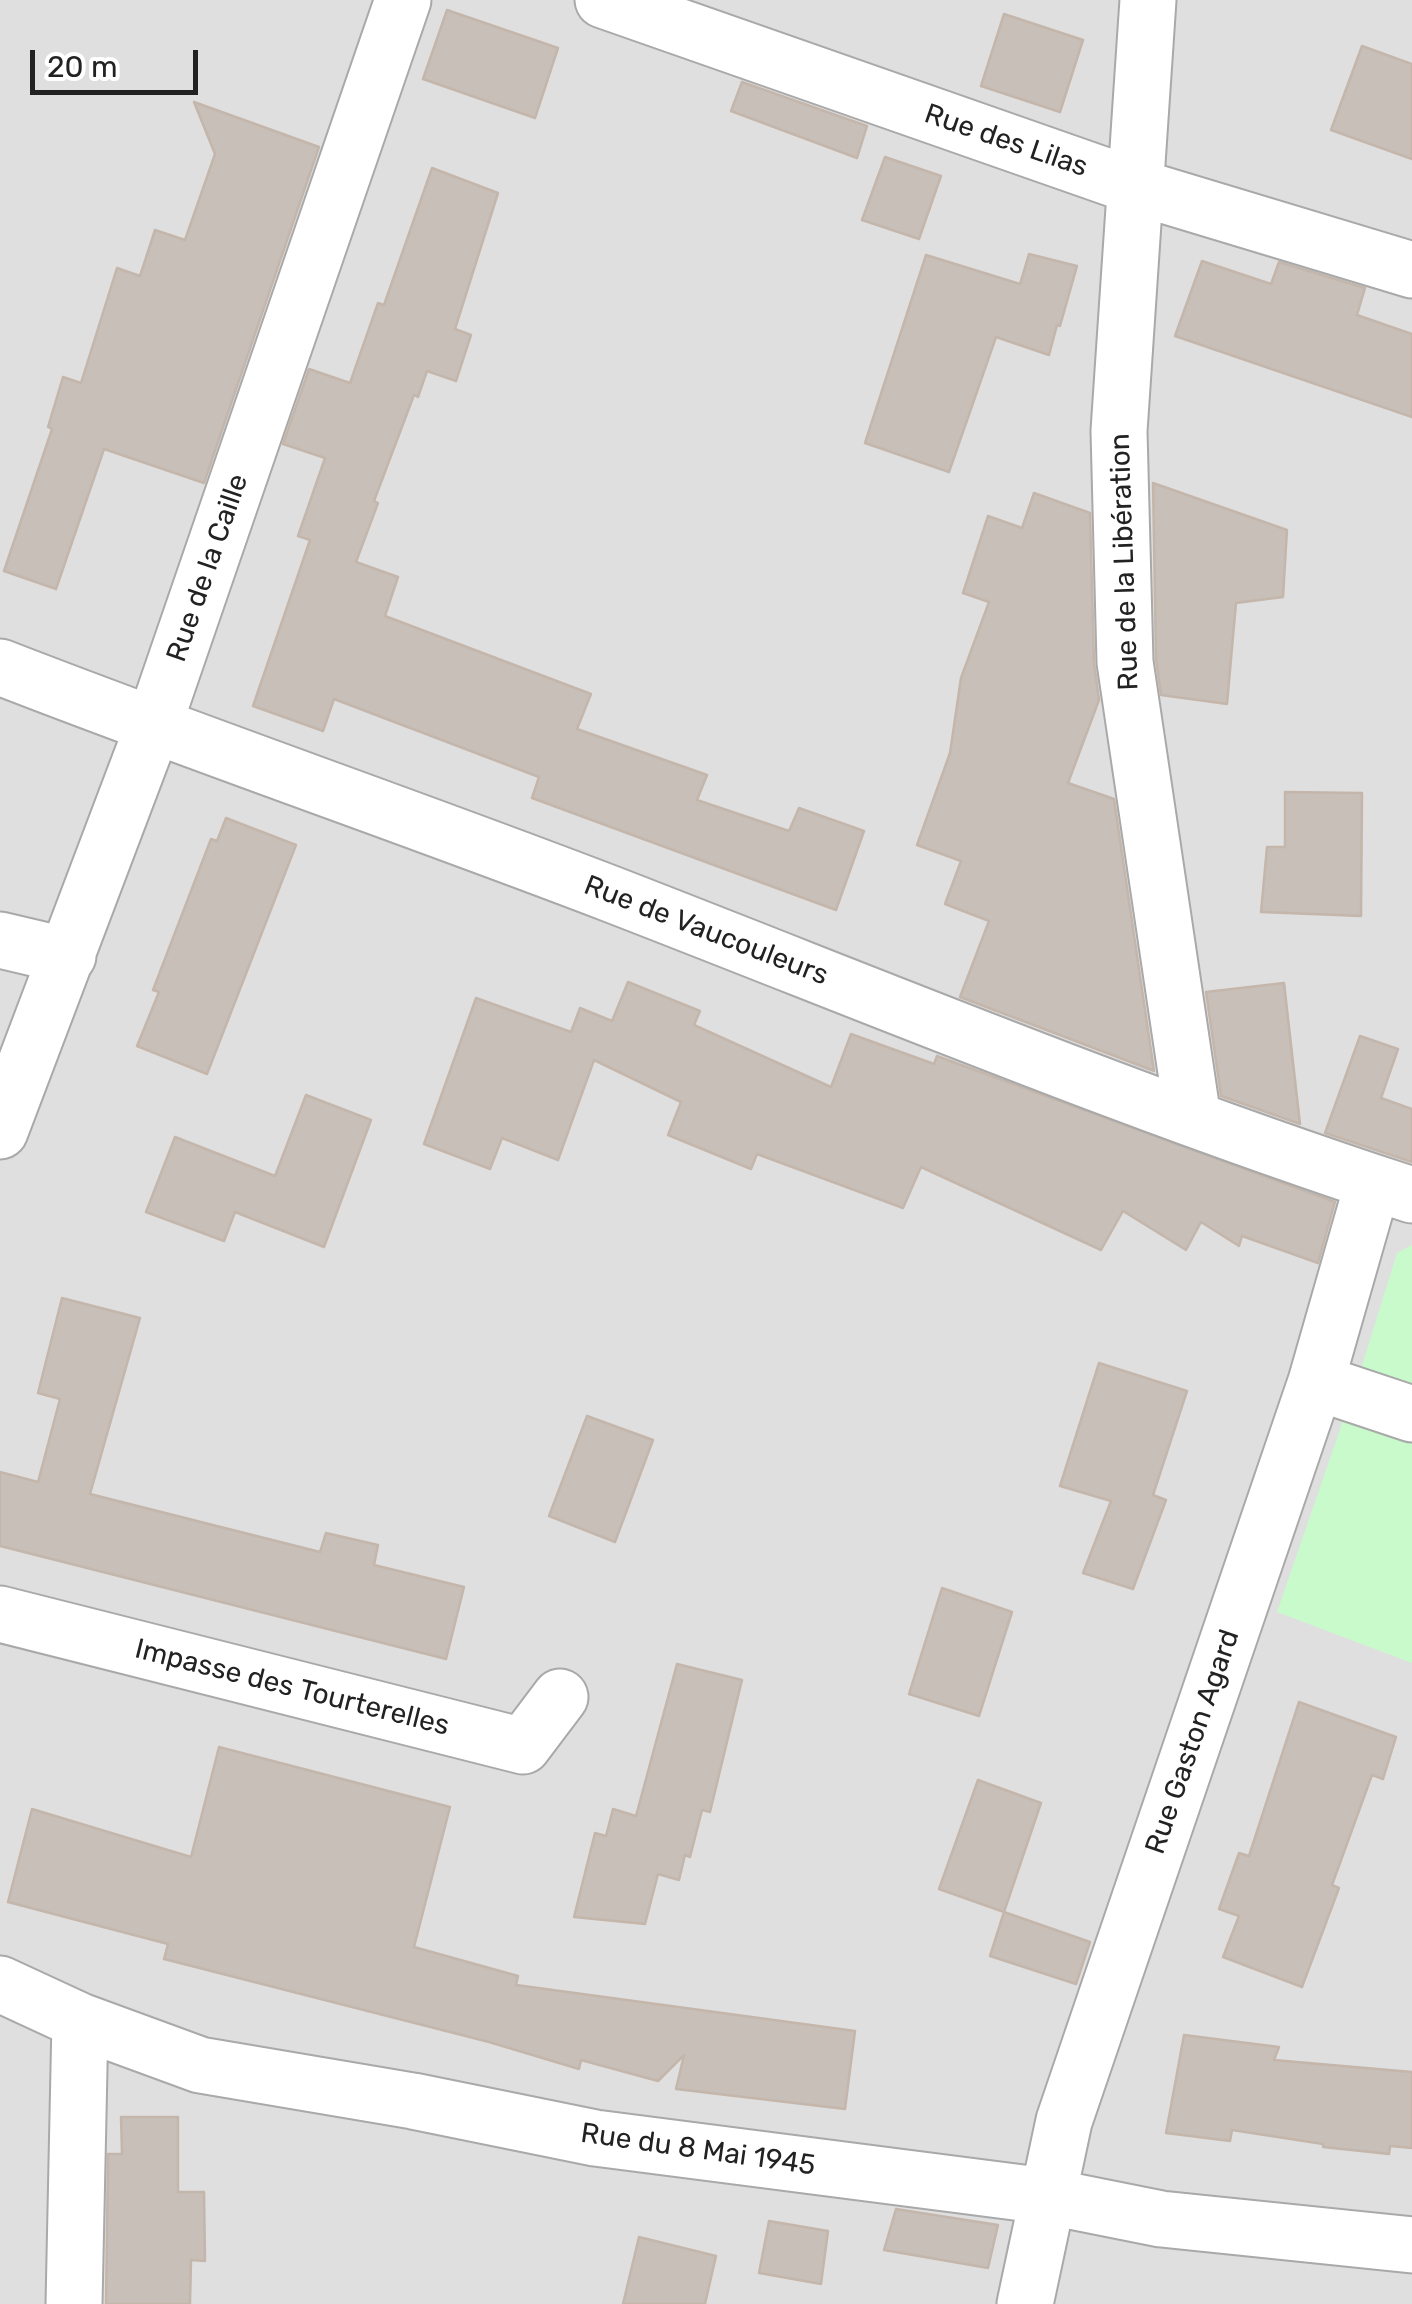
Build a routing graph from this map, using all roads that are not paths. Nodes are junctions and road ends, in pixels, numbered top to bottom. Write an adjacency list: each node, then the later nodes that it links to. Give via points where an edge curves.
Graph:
1 (404, 0): 7 (street, Rue de la Caille)
2 (603, 0): 4 (street, Rue des Lilas)
3 (1148, 0): 4 (street, Rue de la Libération)
4 (1137, 186): 5 (street, Rue des Lilas); 10 (street, Rue de la Libération, via 1119,431 1125,662)
5 (1412, 270)
6 (0, 668): 7 (street, Rue de Vaucouleurs)
7 (153, 727): 9 (street, Rue de la Caille); 10 (street, Rue de Vaucouleurs, via 487,847)
8 (0, 940): 9 (street)
9 (68, 956): 11 (street, Rue de la Caille)
10 (1193, 1119): 12 (street, Rue de Vaucouleurs)
11 (0, 1131)
12 (1393, 1189): 13 (street, Rue Gaston Agard)
13 (1316, 1382): 14 (street); 19 (street, Rue Gaston Agard, via 1064,2121)
14 (1412, 1414)
15 (0, 1614): 16 (street, Impasse des Tourterelles, via 523,1746)
16 (560, 1697)
17 (0, 1984): 18 (street, Rue du 8 Mai 1945)
18 (80, 2020): 19 (street, Rue du 8 Mai 1945, via 200,2065 595,2138); 21 (street)
19 (1046, 2196): 20 (street, Rue du 8 Mai 1945, via 1160,2219); 22 (street, Rue Gaston Agard)
20 (1412, 2245)
21 (74, 2304)
22 (1025, 2304)

